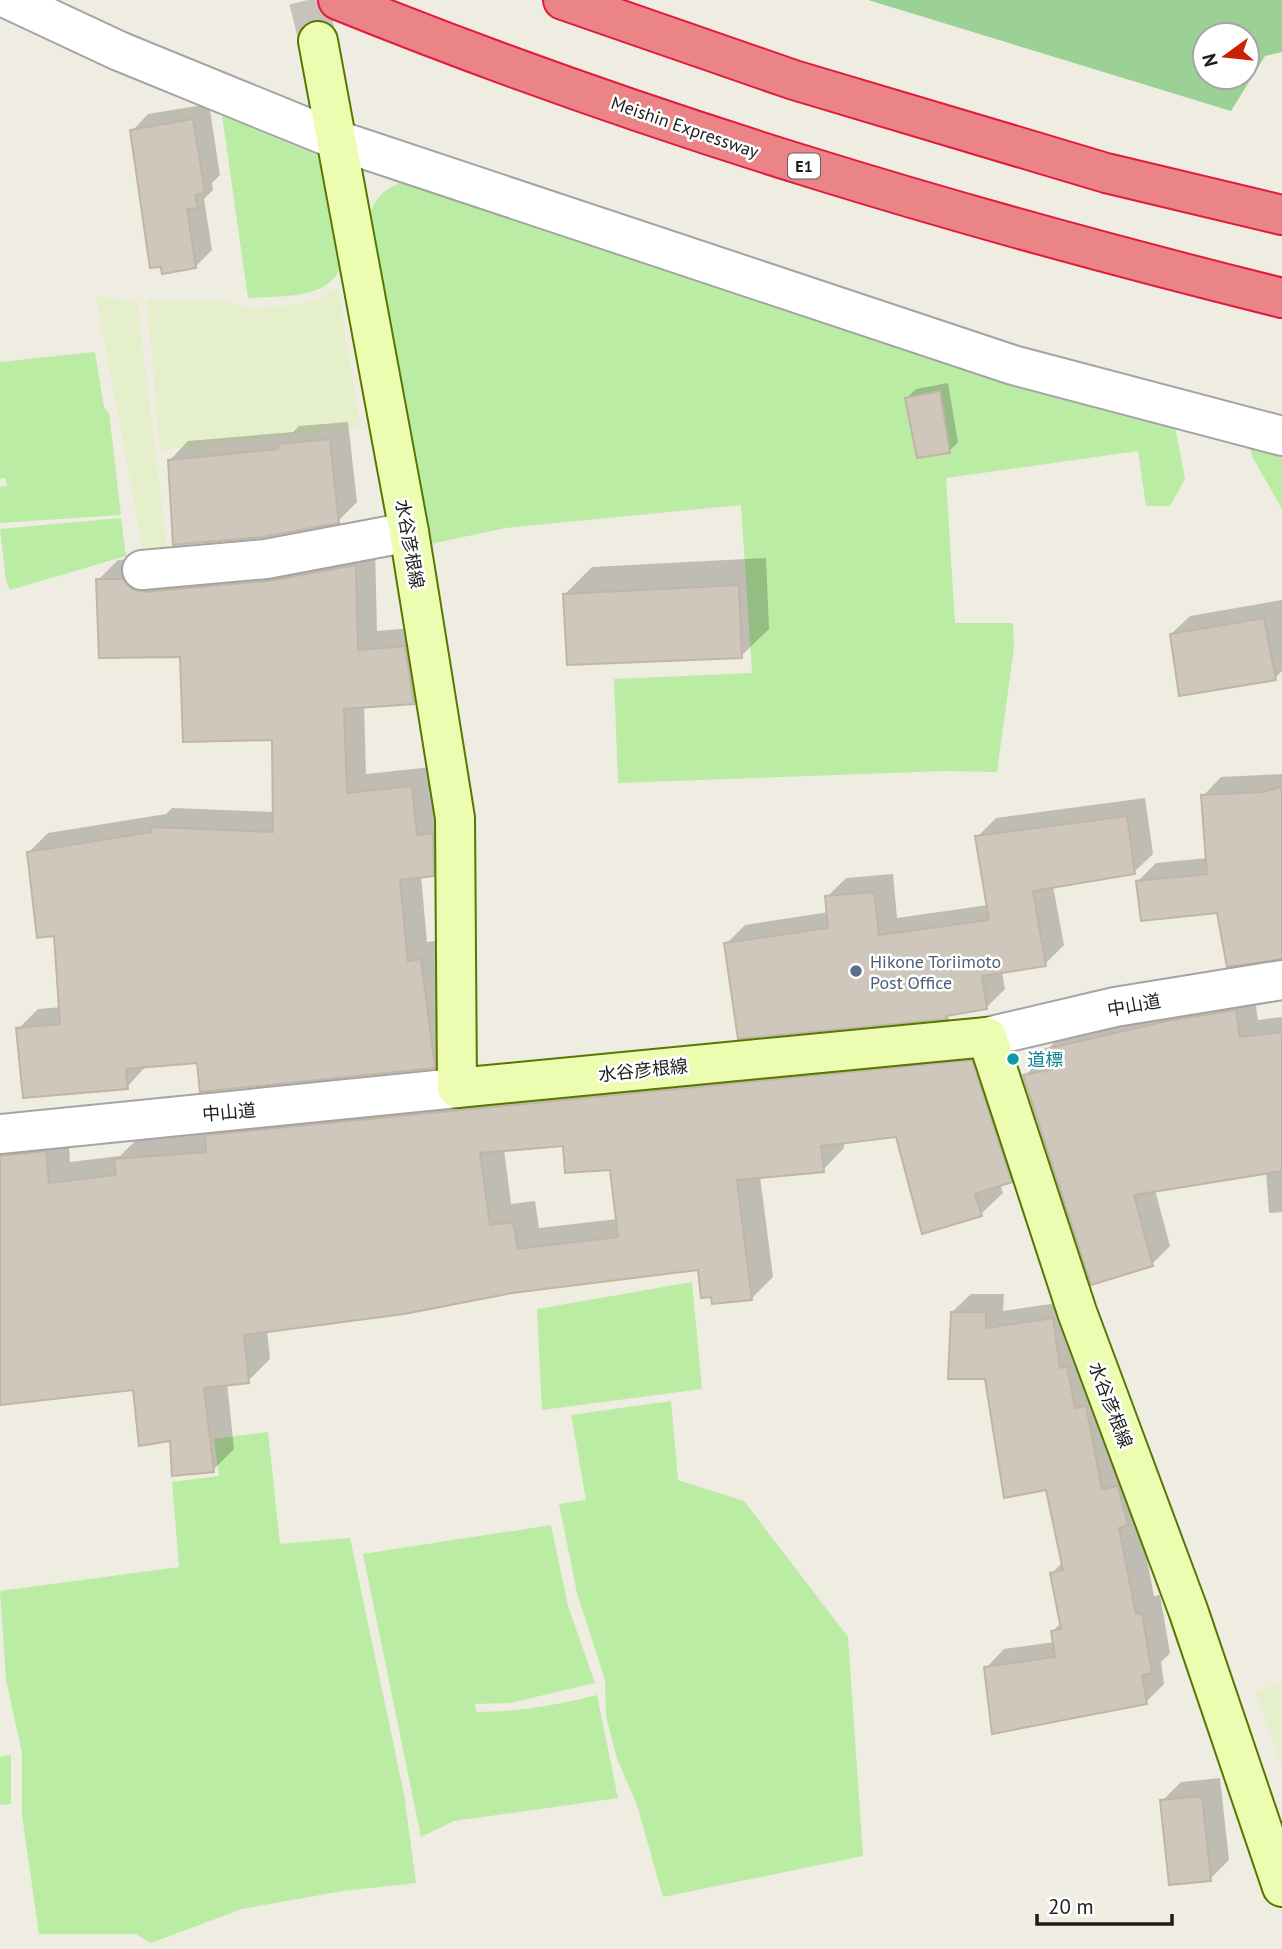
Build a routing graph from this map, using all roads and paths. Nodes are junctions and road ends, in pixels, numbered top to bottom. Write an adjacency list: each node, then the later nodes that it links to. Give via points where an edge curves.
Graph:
1 (10, 0): 5 (street, via 119,51)
2 (338, 0): 7 (highway, Meishin Expressway / E1, via 462,50 776,158 1085,249)
3 (563, 0): 6 (highway, via 794,80 1106,173)
4 (318, 41): 5 (main road, 水谷彦根線)
5 (337, 140): 8 (street, via 1013,365); 9 (main road, 水谷彦根線)
6 (1282, 215)
7 (1282, 298)
8 (1282, 436)
9 (409, 532): 10 (street, via 266,559); 13 (main road, 水谷彦根線, via 455,818)
10 (142, 569)
11 (1282, 980): 12 (street, 中山道, via 1115,1007)
12 (987, 1037): 13 (main road, 水谷彦根線); 15 (main road, 水谷彦根線, via 1077,1312 1188,1610)
13 (457, 1088): 14 (street, 中山道)
14 (0, 1134)
15 (1282, 1887)

